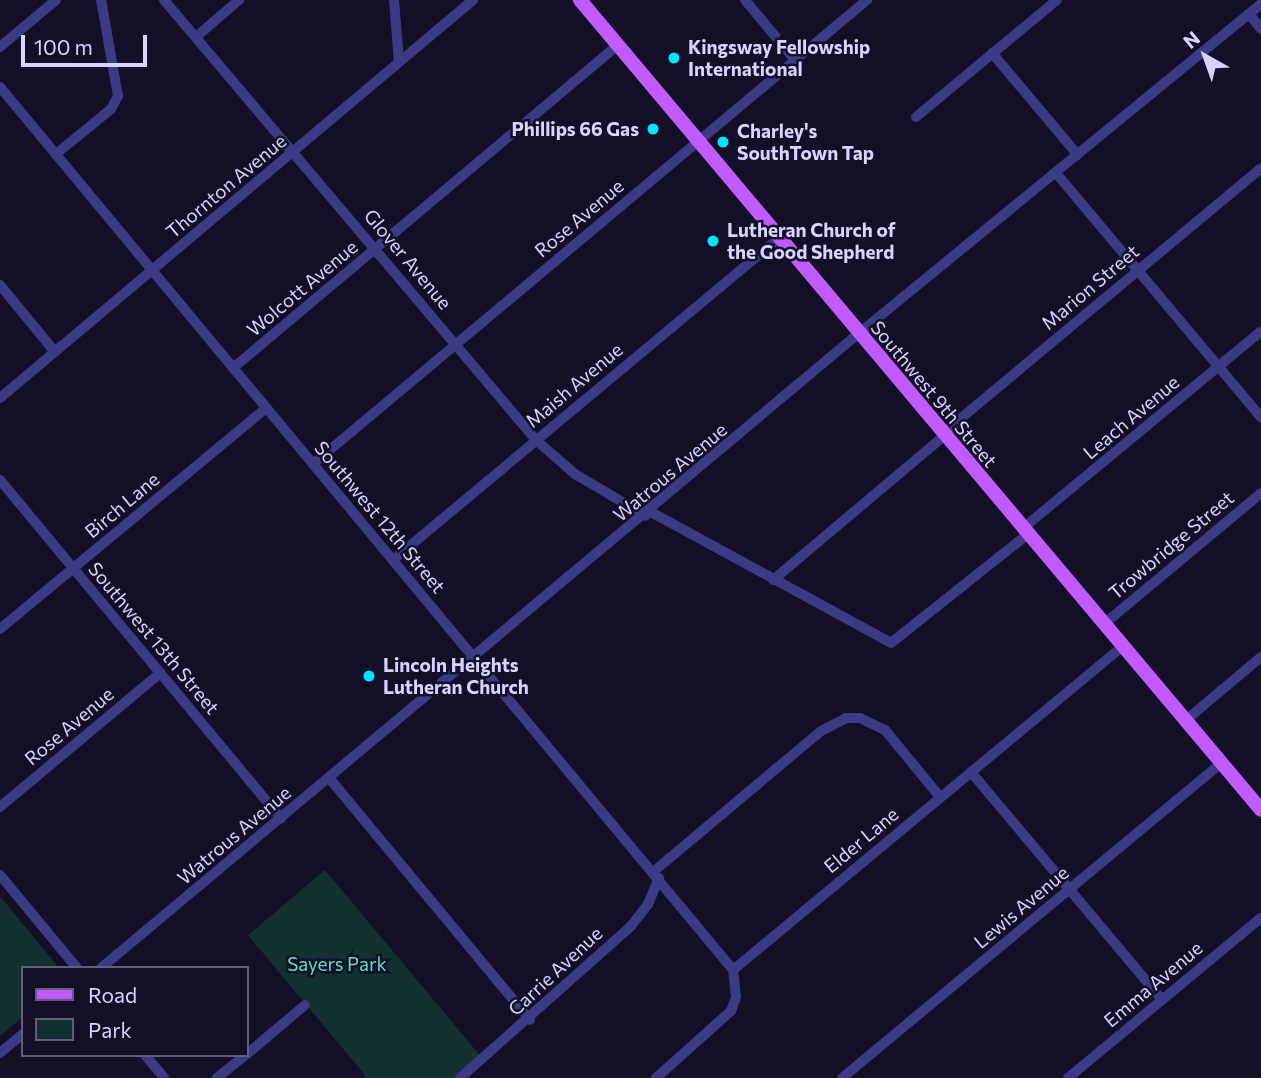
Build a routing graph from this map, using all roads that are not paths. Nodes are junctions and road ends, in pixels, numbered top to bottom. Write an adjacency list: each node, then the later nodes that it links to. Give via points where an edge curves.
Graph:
1 (56, 0): 16 (street)
2 (101, 0): 24 (street, via 118,96 111,109)
3 (164, 0): 14 (street, Glover Avenue)
4 (239, 0): 14 (street)
5 (394, 0): 19 (street)
6 (473, 0): 19 (street, Thornton Avenue)
7 (580, 0): 15 (main road, Southwest 9th Street)
8 (745, 0): 18 (street)
9 (867, 0): 18 (street, Rose Avenue)
10 (1057, 0): 17 (street)
11 (1261, 4): 12 (street, Watrous Avenue)
12 (1248, 14): 13 (street); 25 (street, Watrous Avenue)
13 (1261, 29)
14 (196, 37): 23 (street, Glover Avenue)
15 (618, 45): 22 (main road, Southwest 9th Street); 29 (street, Wolcott Avenue)
16 (0, 47)
17 (992, 53): 21 (street); 25 (street)
18 (795, 60): 22 (street, Rose Avenue)
19 (399, 62): 23 (street, Thornton Avenue)
20 (0, 87): 24 (street, Southwest 12th Street)
21 (916, 117)
22 (698, 141): 28 (main road, Southwest 9th Street); 35 (street, Rose Avenue)
23 (295, 152): 29 (street, Glover Avenue); 30 (street, Thornton Avenue)
24 (56, 154): 30 (street, Southwest 12th Street)
25 (1078, 155): 27 (street, Watrous Avenue)
26 (1261, 168): 31 (street, Marion Street)
27 (1056, 173): 31 (street); 34 (street, Watrous Avenue)
28 (779, 238): 34 (main road, Southwest 9th Street); 43 (street, Maish Avenue)
29 (376, 248): 35 (street, Glover Avenue); 38 (street, Wolcott Avenue)
30 (152, 270): 36 (street, Thornton Avenue); 38 (street, Southwest 12th Street)
31 (1138, 270): 37 (street); 42 (street, Marion Street)
32 (0, 285): 36 (street)
33 (1261, 331): 37 (street, Leach Avenue)
34 (858, 334): 42 (main road, Southwest 9th Street); 47 (street, Watrous Avenue)
35 (456, 344): 43 (street, Glover Avenue); 44 (street, Rose Avenue)
36 (55, 352): 39 (street, Thornton Avenue)
37 (1218, 366): 41 (street); 48 (street, Leach Avenue)
38 (233, 368): 40 (street, Southwest 12th Street)
39 (0, 398)
40 (266, 408): 44 (street, Southwest 12th Street); 50 (street, Birch Lane)
41 (1261, 417)
42 (943, 435): 48 (main road, Southwest 9th Street); 51 (street, Marion Street)
43 (536, 440): 47 (street, Glover Avenue, via 575,474); 49 (street, Maish Avenue)
44 (313, 464): 49 (street, Southwest 12th Street)
45 (0, 480): 50 (street, Southwest 13th Street)
46 (1261, 494): 52 (street, Trowbridge Street)
47 (648, 514): 51 (street, Glover Avenue); 57 (street, Watrous Avenue)
48 (1025, 532): 52 (main road, Southwest 9th Street); 54 (street, Leach Avenue)
49 (393, 560): 57 (street, Southwest 12th Street)
50 (74, 569): 53 (street, Birch Lane); 58 (street, Southwest 13th Street)
51 (773, 580): 54 (street, Glover Avenue, via 884,641)
52 (1104, 624): 55 (main road, Southwest 9th Street)
53 (0, 629)
54 (899, 640)
55 (1123, 646): 59 (main road, Southwest 9th Street); 61 (street, Elder Lane)
56 (1261, 657): 59 (street)
57 (475, 658): 62 (street, Watrous Avenue); 68 (street, Southwest 12th Street)
58 (160, 673): 64 (street, Rose Avenue); 66 (street, Southwest 13th Street)
59 (1186, 720): 60 (main road, Southwest 9th Street)
60 (1222, 762): 65 (main road, Southwest 9th Street); 69 (street, Lewis Avenue)
61 (971, 772): 63 (street, Elder Lane); 69 (street)
62 (330, 779): 66 (street, Watrous Avenue); 76 (street)
63 (940, 797): 68 (street, Carrie Avenue, via 899,744 873,723 846,718 821,731); 73 (street, Elder Lane)
64 (0, 807)
65 (1261, 810)
66 (281, 819): 72 (street, Watrous Avenue)
67 (0, 875): 71 (street)
68 (656, 875): 73 (street, Southwest 12th Street); 76 (street, Carrie Avenue, via 637,919 571,976)
69 (1069, 890): 74 (street); 86 (street, Lewis Avenue)
70 (1261, 918): 74 (street, Emma Avenue)
71 (74, 966)
72 (103, 966)
73 (733, 970): 85 (street, via 736,997 731,1011)
74 (1162, 1000): 87 (street, Emma Avenue)
75 (305, 1005): 78 (street)
76 (530, 1020): 84 (street, Carrie Avenue)
77 (21, 1036): 79 (street)
78 (248, 1052)
79 (0, 1053)
80 (147, 1057): 82 (street)
81 (242, 1057): 83 (street)
82 (164, 1078)
83 (217, 1078)
84 (460, 1078)
85 (656, 1078)
86 (842, 1078)
87 (1068, 1078)

